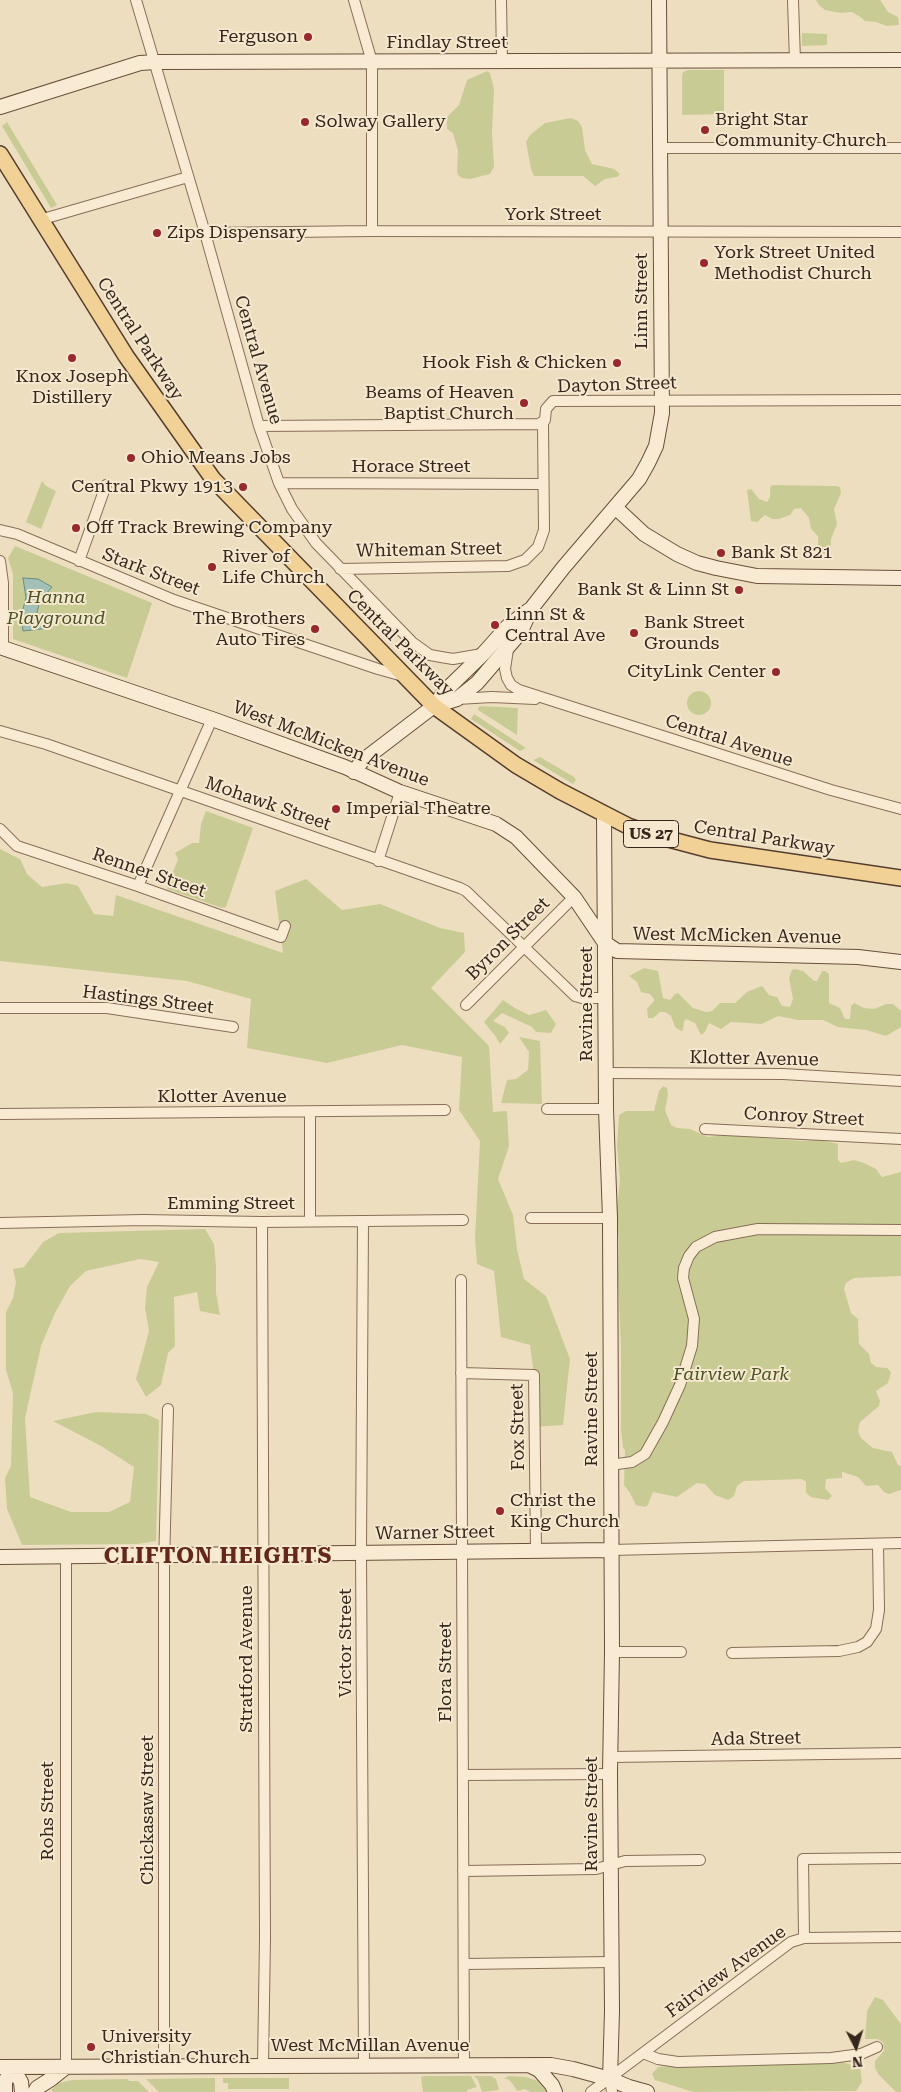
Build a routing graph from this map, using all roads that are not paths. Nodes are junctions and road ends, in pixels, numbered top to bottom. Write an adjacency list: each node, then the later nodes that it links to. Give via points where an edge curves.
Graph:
1 (136, 0): 9 (street, Central Avenue)
2 (354, 0): 10 (street)
3 (501, 0): 11 (street)
4 (659, 0): 6 (street, Linn Street)
5 (793, 0): 8 (street)
6 (660, 59): 8 (street, Findlay Street); 11 (street, Findlay Street); 13 (street, Linn Street)
7 (901, 60): 8 (street, Findlay Street)
8 (795, 61)
9 (156, 62): 10 (street, Findlay Street); 12 (street, Findlay Street, via 140,63); 16 (street, Central Avenue)
10 (372, 62): 11 (street, Findlay Street); 18 (street)
11 (502, 62)
12 (0, 107)
13 (660, 148): 14 (street); 19 (street, Linn Street)
14 (901, 148)
15 (0, 154): 17 (main road, Central Parkway / US 27)
16 (188, 177): 17 (street); 21 (street, Central Avenue)
17 (42, 219): 39 (main road, Central Parkway / US 27, via 126,356 213,480)
18 (372, 231): 19 (street, York Street); 21 (street, York Street)
19 (660, 232): 20 (street, York Street); 22 (street, Linn Street)
20 (901, 232)
21 (205, 233): 25 (street, Central Avenue)
22 (662, 400): 23 (street, Dayton Street); 24 (street, Dayton Street, via 553,401 546,409); 29 (street, Linn Street, via 659,432 648,463)
23 (901, 400)
24 (543, 423): 25 (street); 27 (street, Whiteman Street)
25 (259, 426): 26 (street, Central Avenue)
26 (280, 483): 27 (street, Horace Street); 33 (street, Central Avenue, via 302,525)
27 (543, 484): 33 (street, Whiteman Street, via 542,539 532,554 516,564)
28 (106, 485): 32 (street)
29 (615, 507): 34 (street, via 644,534 670,550 716,568 757,576); 35 (street, Linn Street)
30 (0, 530): 32 (street, Stark Street)
31 (0, 561): 37 (street, via 3,583)
32 (79, 561): 39 (street, Stark Street, via 174,600)
33 (340, 568): 38 (street, Central Avenue, via 412,642 430,655 453,659)
34 (901, 578)
35 (531, 609): 36 (street, via 520,633); 38 (street, via 508,626)
36 (509, 646): 40 (street); 41 (street, Central Avenue, via 505,670 511,685)
37 (1, 648): 43 (street, West McMicken Avenue)
38 (483, 654): 42 (street)
39 (407, 677): 42 (main road, Central Parkway / US 27)
40 (457, 700): 41 (street, Central Avenue, via 492,697); 42 (street)
41 (548, 700): 48 (street, Central Avenue)
42 (434, 706): 45 (street, via 362,762); 49 (main road, Central Parkway / US 27, via 516,765)
43 (212, 719): 45 (street, West McMicken Avenue); 46 (street)
44 (0, 731): 46 (street, Mohawk Street)
45 (354, 772): 47 (street, West McMicken Avenue)
46 (180, 790): 51 (street, Mohawk Street); 53 (street)
47 (400, 792): 51 (street); 54 (street, West McMicken Avenue, via 506,830)
48 (901, 809)
49 (604, 815): 52 (main road, Central Parkway / US 27, via 657,836 710,850); 56 (street, Ravine Street)
50 (0, 830): 53 (street, Renner Street, via 17,846)
51 (378, 861): 57 (street, Mohawk Street, via 466,891)
52 (901, 878)
53 (138, 886): 55 (street, Renner Street, via 281,937)
54 (574, 897): 56 (street, West McMicken Avenue); 57 (street, Byron Street)
55 (285, 926)
56 (605, 943): 58 (street, West McMicken Avenue, via 616,951 858,957); 59 (street, Ravine Street)
57 (523, 947): 59 (street, Mohawk Street, via 576,996); 60 (street, Byron Street)
58 (901, 962)
59 (605, 998): 63 (street, Ravine Street)
60 (466, 1005)
61 (0, 1008): 62 (street, Hastings Street, via 107,1008)
62 (233, 1027)
63 (606, 1073): 64 (street, Klotter Avenue, via 783,1074); 66 (street, Ravine Street)
64 (901, 1081)
65 (547, 1109): 66 (street)
66 (606, 1109): 73 (street, Ravine Street)
67 (445, 1110): 68 (street, Klotter Avenue)
68 (310, 1112): 69 (street, Klotter Avenue); 74 (street)
69 (0, 1114)
70 (705, 1129): 71 (street, Conroy Street)
71 (901, 1139)
72 (531, 1218): 73 (street)
73 (610, 1218): 83 (street, Ravine Street)
74 (310, 1220): 76 (street, Emming Street); 77 (street, Emming Street)
75 (462, 1220): 76 (street, Emming Street)
76 (363, 1221): 89 (street, Victor Street)
77 (262, 1222): 78 (street, Emming Street); 90 (street, Stratford Avenue)
78 (0, 1223)
79 (901, 1230): 83 (street, via 758,1229 716,1237 696,1247 684,1268 683,1278 693,1325 692,1346 680,1384 664,1422 645,1454 632,1462)
80 (461, 1280): 81 (street, Flora Street)
81 (462, 1373): 87 (street, Flora Street); 88 (street, Fox Street, via 534,1375)
82 (168, 1408): 91 (street, Chickasaw Street)
83 (610, 1465): 86 (street, Ravine Street)
84 (901, 1543): 85 (street, Warner Street)
85 (878, 1544): 86 (street, Warner Street); 96 (street, via 880,1610 876,1629 867,1642 844,1650)
86 (611, 1550): 88 (street, Warner Street); 94 (street, Ravine Street)
87 (462, 1551): 88 (street, Warner Street); 89 (street, Warner Street); 100 (street, Flora Street)
88 (536, 1551)
89 (361, 1552): 90 (street, Warner Street); 112 (street, Victor Street)
90 (263, 1553): 91 (street, Warner Street); 111 (street, Stratford Avenue)
91 (164, 1554): 92 (street, Warner Street); 117 (street, Chickasaw Street)
92 (66, 1555): 93 (street, Warner Street); 116 (street, Rohs Street)
93 (0, 1556)
94 (612, 1652): 95 (street); 98 (street, Ravine Street)
95 (681, 1652)
96 (732, 1653)
97 (901, 1753): 98 (street, Ada Street)
98 (612, 1757): 99 (street, Ravine Street)
99 (610, 1774): 100 (street); 103 (street, Ravine Street)
100 (463, 1775): 104 (street, Flora Street)
101 (901, 1858): 106 (street, via 804,1859)
102 (700, 1860): 103 (street)
103 (611, 1864): 104 (street, via 596,1869); 107 (street, Ravine Street)
104 (463, 1871): 108 (street, Flora Street)
105 (901, 1937): 106 (street, Fairview Avenue)
106 (804, 1938): 110 (street, Fairview Avenue, via 783,1947)
107 (611, 1962): 108 (street); 118 (street, Ravine Street)
108 (464, 1964): 113 (street, Flora Street)
109 (877, 2047): 110 (street, via 861,2054 831,2058 678,2062)
110 (643, 2053): 118 (street, Fairview Avenue)
111 (263, 2065): 112 (street, West McMillan Avenue); 117 (street, West McMillan Avenue)
112 (364, 2065): 113 (street, West McMillan Avenue)
113 (464, 2065): 114 (street, West McMillan Avenue)
114 (528, 2065): 118 (street, West McMillan Avenue, via 573,2069); 122 (street, via 539,2070)
115 (6, 2067): 116 (street, West McMillan Avenue); 119 (street); 120 (street, via 21,2082)
116 (66, 2067): 117 (street, West McMillan Avenue); 121 (street)
117 (164, 2067)
118 (611, 2085): 123 (street, Fairview Avenue); 124 (street, West McMillan Avenue)
119 (5, 2092)
120 (22, 2092)
121 (35, 2092)
122 (555, 2092)
123 (591, 2092)
124 (647, 2092)

